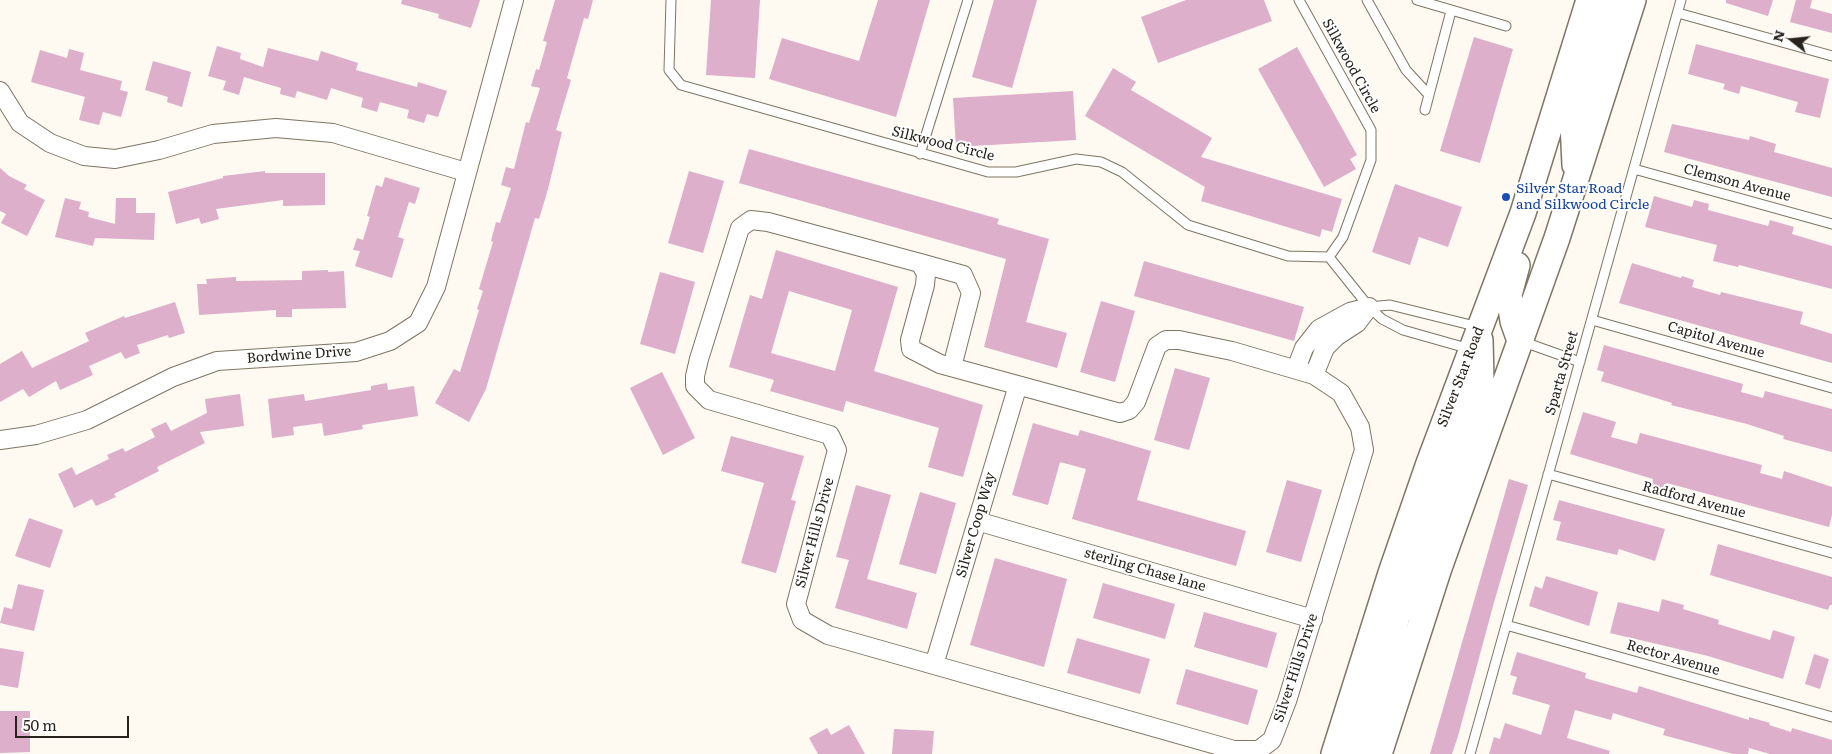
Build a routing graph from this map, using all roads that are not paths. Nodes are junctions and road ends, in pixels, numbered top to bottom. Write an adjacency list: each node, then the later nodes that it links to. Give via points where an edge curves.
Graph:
1 (514, 0): 21 (street, Bordwine Drive)
2 (671, 0): 19 (lane, Silkwood Circle, via 670,70 681,86)
3 (968, 0): 19 (lane)
4 (1299, 0): 24 (lane, Silkwood Circle, via 1371,130 1371,160 1342,238)
5 (1367, 0): 16 (lane, via 1403,64)
6 (1417, 0): 11 (lane)
7 (1589, 0): 18 (main road, Silver Star Road)
8 (1610, 0): 22 (main road, via 1573,123)
9 (1633, 0): 22 (main road)
10 (1681, 0): 12 (lane, Sparta Street)
11 (1451, 10): 13 (lane); 16 (lane)
12 (1678, 13): 14 (lane); 20 (lane, Sparta Street)
13 (1506, 26)
14 (1832, 56)
15 (0, 91): 21 (street, via 20,122 50,143 84,156 114,160 212,134 276,128 333,133)
16 (1429, 95): 17 (lane)
17 (1425, 110)
18 (1555, 112): 28 (main road, Silver Star Road, via 1523,213); 29 (main road, via 1554,167 1509,295)
19 (920, 154): 24 (lane, Silkwood Circle, via 988,172 1016,172 1076,159 1101,162 1122,172 1188,225 1288,256)
20 (1634, 169): 23 (lane, Clemson Avenue); 27 (lane, Sparta Street)
21 (466, 172): 36 (street, Bordwine Drive, via 436,287 418,323 390,340 356,352 216,361 173,377 87,420 36,435)
22 (1576, 180): 29 (main road)
23 (1832, 224)
24 (1329, 257): 26 (lane)
25 (920, 263): 31 (street, Silver Hills Drive, via 926,274 925,285 910,340 911,349); 31 (street, via 963,275 971,294); 44 (street, Silver Hills Drive, via 751,220 740,228 695,376 695,386 709,400 830,435 837,450 796,604 802,620 828,635)
26 (1370, 307): 28 (lane, via 1390,305); 28 (lane, via 1403,330); 32 (street, via 1350,312 1319,329 1304,348); 33 (street, via 1357,323 1325,348)
27 (1592, 320): 30 (lane, Sparta Street); 35 (lane, Capitol Avenue)
28 (1476, 338): 40 (main road, Silver Star Road); 43 (main road, via 1481,380 1416,572)
29 (1520, 341): 30 (lane); 43 (main road)
30 (1580, 362): 37 (lane, Sparta Street)
31 (952, 367): 34 (street, Silver Hills Drive)
32 (1296, 369): 33 (street, Silver Hills Drive); 34 (street, Silver Hills Drive, via 1232,351 1166,340 1157,346 1136,402 1129,410 1120,413)
33 (1314, 375): 41 (street, Silver Hills Drive, via 1341,393 1360,426 1364,450)
34 (1018, 385): 38 (street, Silver Coop Way)
35 (1832, 388)
36 (0, 440)
37 (1548, 474): 39 (lane, Radford Avenue); 42 (lane, Sparta Street)
38 (977, 521): 41 (street, sterling Chase lane); 44 (street, Silver Coop Way)
39 (1832, 553)
40 (1392, 570): 46 (main road, Silver Star Road); 47 (main road, via 1398,612)
41 (1313, 619): 44 (street, Silver Hills Drive, via 1288,701 1272,740 1259,750 1234,750)
42 (1506, 625): 45 (lane, Rector Avenue); 49 (lane, Sparta Street)
43 (1420, 627): 48 (main road)
44 (934, 665)
45 (1832, 717)
46 (1334, 754)
47 (1355, 754)
48 (1379, 754)
49 (1470, 754)

